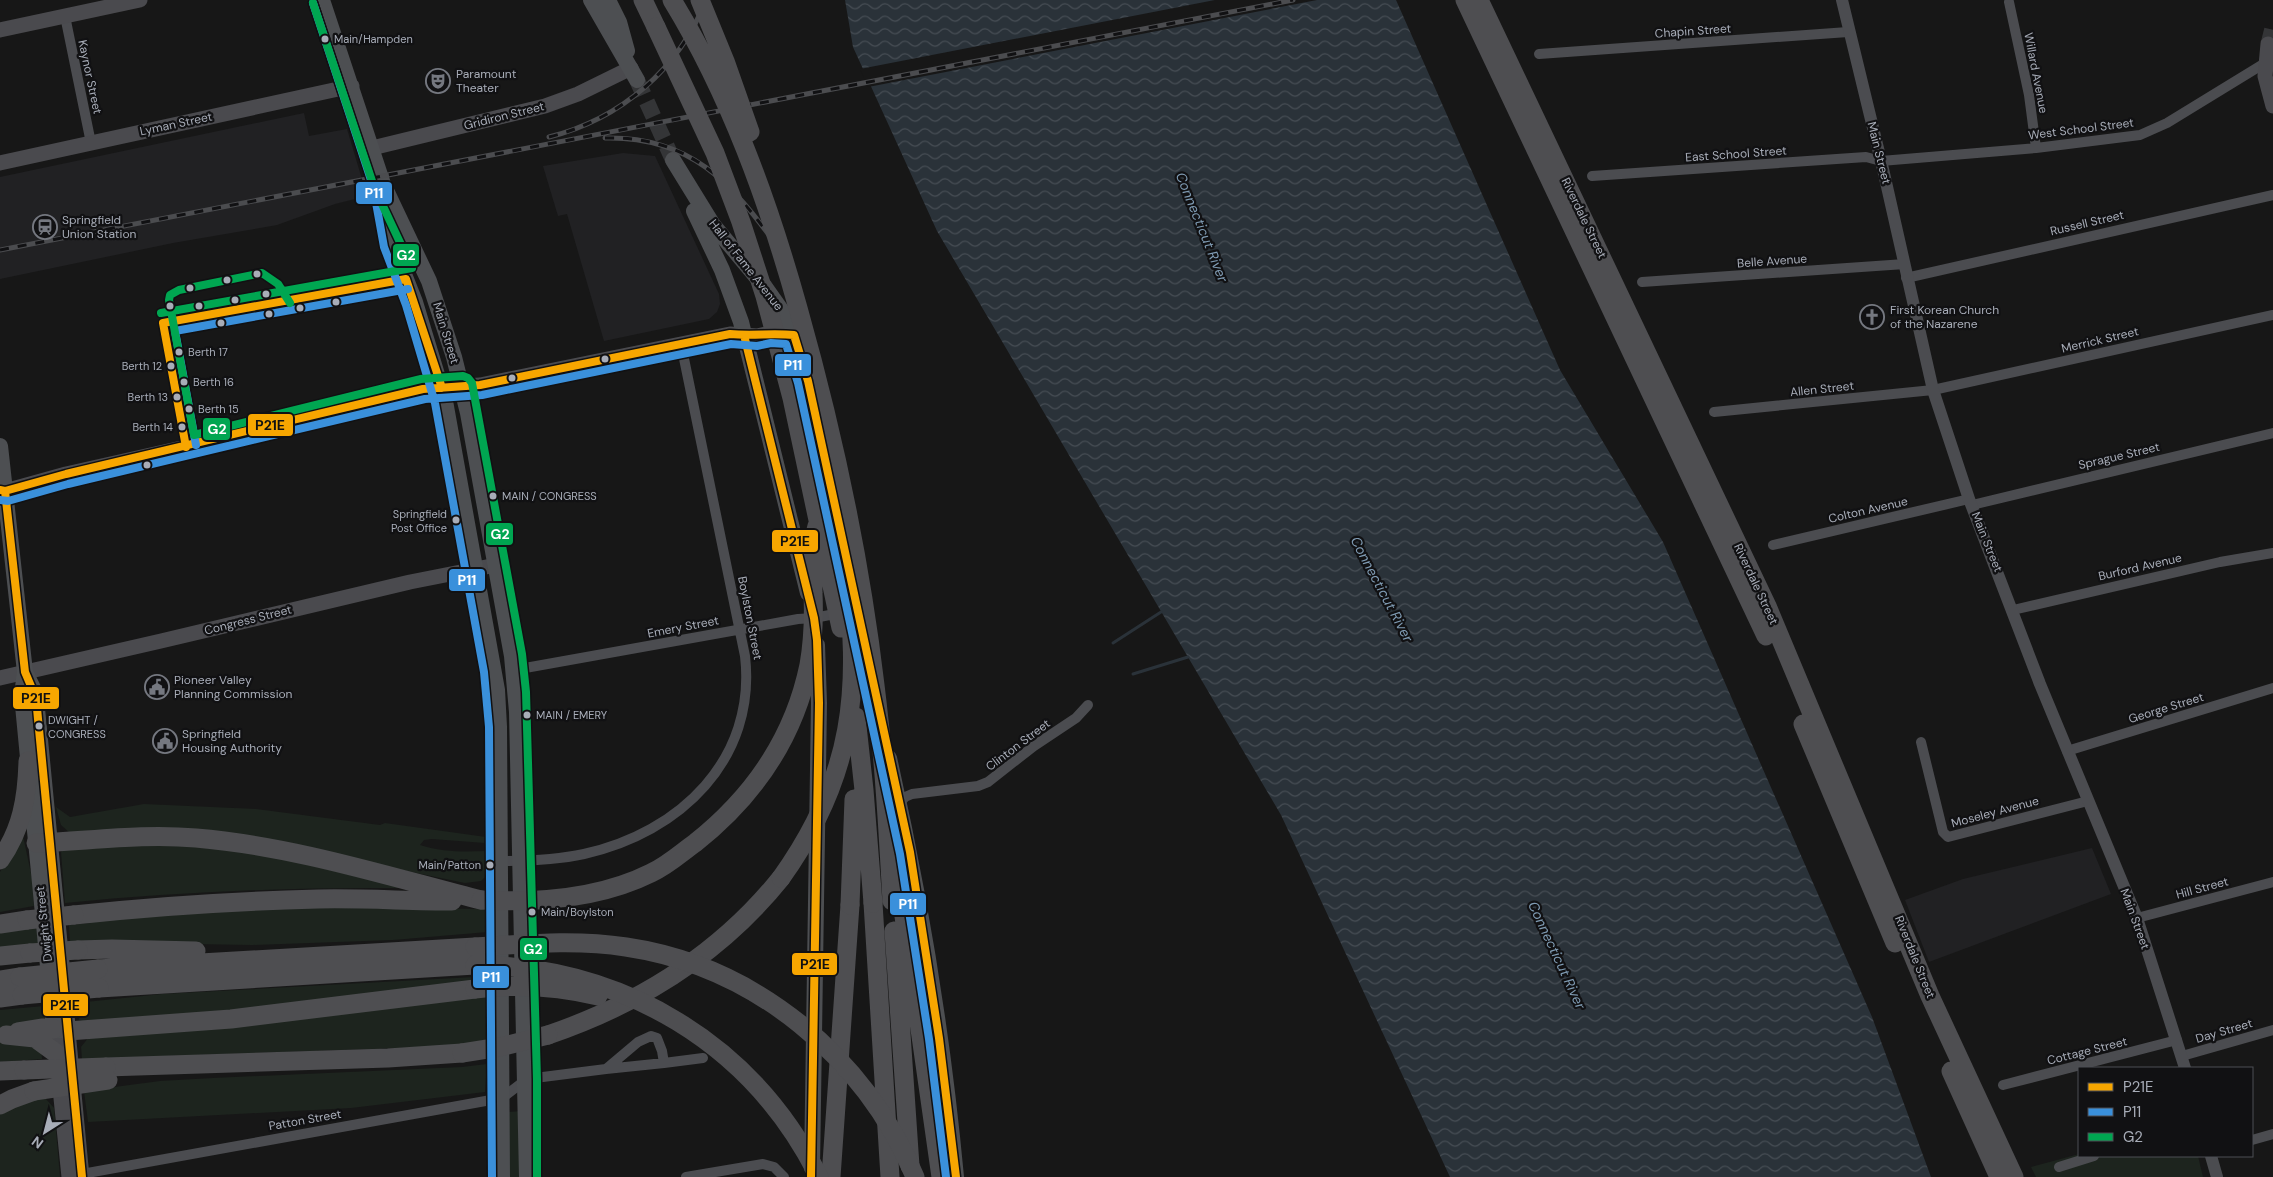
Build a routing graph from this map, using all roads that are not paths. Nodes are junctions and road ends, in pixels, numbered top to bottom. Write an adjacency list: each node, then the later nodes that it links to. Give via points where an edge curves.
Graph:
1 (140, 0): 13 (main road)
2 (322, 0): 20 (main road, Main Street)
3 (592, 0): 19 (main road)
4 (608, 0): 19 (main road, via 619,22)
5 (643, 0): 46 (highway, bridge, via 701,119 741,222 783,362)
6 (666, 0): 96 (highway, bridge, via 724,130 769,252 795,340 843,552 854,666 852,701 844,748 822,810 781,878 741,924 689,965 622,1005 548,1035 500,1047 406,1058 264,1062)
7 (672, 0): 30 (highway, bridge, via 732,117)
8 (700, 0): 30 (highway, bridge, via 749,131 762,172)
9 (1465, 0): 119 (highway, Riverdale Street, via 1759,620 1934,1034)
10 (1479, 0): 120 (highway, Riverdale Street, via 1767,606 1930,996)
11 (1842, 0): 15 (street, Main Street)
12 (2009, 2): 24 (street, Willard Avenue, via 2030,95)
13 (65, 16): 14 (main road); 22 (street, Kaynor Street)
14 (0, 30)
15 (1848, 32): 17 (street, Chapin Street); 25 (street, Main Street)
16 (2268, 44): 18 (main road)
17 (1540, 54)
18 (2266, 63): 21 (main road, via 2266,83); 24 (street, West School Street, via 2152,131 2124,138)
19 (634, 74): 23 (main road, Gridiron Street, via 545,106)
20 (352, 86): 22 (main road, Lyman Street); 23 (main road, Main Street)
21 (2273, 106)
22 (91, 143): 26 (main road, Lyman Street)
23 (372, 148): 28 (main road, Main Street)
24 (2036, 148): 25 (street, West School Street)
25 (1881, 161): 27 (street, East School Street, via 1866,156); 31 (street, Main Street)
26 (0, 163)
27 (1592, 176)
28 (383, 184): 38 (main road, Main Street, via 432,289); 39 (main road, Main Street, via 394,244)
29 (2273, 194): 32 (street, Russell Street)
30 (771, 221): 66 (highway, bridge, via 812,362 849,522)
31 (1905, 264): 32 (street, Main Street); 33 (street, Belle Avenue)
32 (1906, 278): 40 (street, Main Street)
33 (1642, 282)
34 (2273, 316): 40 (street, Merrick Street)
35 (744, 335): 36 (main road); 36 (main road, Hall of Fame Avenue, via 730,289 683,189 673,160 714,225 783,311); 37 (main road, via 730,334); 52 (main road)
36 (794, 335): 49 (main road, Hall of Fame Avenue, via 808,381)
37 (681, 344): 38 (main road); 56 (street, Boylston Street)
38 (462, 386): 39 (main road); 50 (main road, Main Street)
39 (442, 388): 44 (main road, via 414,391); 51 (main road, Main Street)
40 (1932, 390): 41 (street, Allen Street); 45 (street, Main Street)
41 (1714, 412)
42 (2273, 433): 45 (street, Sprague Street)
43 (0, 446): 44 (main road, Dwight Street)
44 (2, 492): 59 (main road, Dwight Street)
45 (1970, 502): 47 (street, Colton Avenue); 54 (street, Main Street)
46 (819, 520): 57 (highway, bridge); 73 (highway, bridge, via 811,546 813,629 805,683 778,749 741,801 708,833 652,873 575,897 519,902)
47 (1773, 545)
48 (2273, 553): 54 (street, Burford Avenue, via 2220,562)
49 (846, 558): 52 (main road, via 841,571 829,579 814,579); 53 (main road, Hall of Fame Avenue)
50 (496, 565): 51 (main road, Congress Street); 58 (main road, Main Street)
51 (476, 568): 59 (main road, Congress Street); 71 (main road, Main Street, via 498,708)
52 (802, 571): 55 (main road)
53 (856, 610): 55 (street, Emery Street); 66 (main road, Hall of Fame Avenue)
54 (2013, 610): 64 (street, Main Street)
55 (814, 618): 56 (street, Emery Street); 111 (main road, via 819,703)
56 (740, 630): 58 (street, Emery Street); 70 (street, Boylston Street, via 747,670 743,715 731,749 707,784 669,818 622,842 576,856)
57 (843, 646): 113 (highway, bridge, via 854,789 850,905); 114 (highway, bridge, via 861,755)
58 (514, 670): 70 (main road, Main Street)
59 (25, 672): 60 (main road, Congress Street); 65 (main road, Dwight Street, via 22,695); 68 (main road, Dwight Street, via 35,692)
60 (0, 678)
61 (2273, 688): 64 (street, George Street)
62 (1088, 705): 66 (street, Clinton Street, via 1076,718 988,782)
63 (1921, 742): 67 (street, Moseley Avenue, via 1943,832 1948,837)
64 (2067, 751): 67 (street, Main Street)
65 (28, 761): 68 (main road, Dwight Street); 69 (highway, via 22,818)
66 (892, 800): 74 (highway, bridge); 118 (main road, Hall of Fame Avenue, via 910,852 929,963)
67 (2088, 800): 75 (street, Main Street)
68 (43, 843): 73 (highway, via 176,837 228,841 341,864); 84 (main road, Dwight Street)
69 (0, 860)
70 (521, 861): 71 (street, Boylston Street); 97 (main road, Main Street)
71 (500, 862): 99 (main road, Main Street)
72 (2273, 882): 75 (street, Hill Street)
73 (481, 900): 76 (highway, bridge, via 285,900 74,914)
74 (897, 901): 115 (highway); 117 (highway)
75 (2137, 918): 87 (street, Main Street)
76 (0, 924)
77 (0, 956): 79 (highway, bridge, via 112,949)
78 (475, 956): 79 (highway); 80 (highway); 90 (highway, bridge, via 612,989 669,1016); 116 (highway, bridge, via 573,942 628,947 683,961 735,982 782,1010 839,1058 884,1117)
79 (274, 958): 80 (highway)
80 (98, 978): 82 (highway, bridge)
81 (0, 980): 82 (highway)
82 (21, 986): 83 (highway)
83 (0, 998)
84 (61, 1030): 86 (highway, via 43,1028); 88 (main road, Dwight Street); 90 (highway, bridge, via 231,1019 475,989 541,987 597,996 632,1007); 106 (main road, Dwight Street)
85 (2273, 1030): 89 (street, Day Street)
86 (3, 1035): 88 (highway, via 35,1038)
87 (2177, 1040): 89 (street, Main Street); 98 (street, Cottage Street)
88 (57, 1054): 106 (main road, Dwight Street)
89 (2182, 1056): 93 (street, Main Street)
90 (728, 1057): 112 (highway, bridge, via 776,1108)
91 (703, 1058): 92 (street)
92 (664, 1062): 94 (street); 94 (street, via 661,1046 651,1036 638,1042)
93 (2186, 1067)
94 (606, 1069): 97 (street)
95 (0, 1071): 96 (highway, bridge)
96 (107, 1074): 100 (highway, bridge, via 34,1091)
97 (527, 1079): 99 (street, Patton Street); 108 (main road, Main Street)
98 (2003, 1085)
99 (502, 1098): 106 (street, Patton Street); 107 (main road, Main Street)
100 (0, 1105)
101 (2273, 1134): 102 (street)
102 (2253, 1140)
103 (2091, 1157): 105 (street)
104 (2211, 1157): 121 (street)
105 (2059, 1168)
106 (78, 1176)
107 (502, 1177)
108 (527, 1177)
109 (686, 1177): 110 (street, via 758,1164 774,1167)
110 (784, 1177)
111 (812, 1177)
112 (820, 1177)
113 (831, 1177)
114 (890, 1177)
115 (910, 1177)
116 (915, 1177)
117 (942, 1177)
118 (956, 1177)
119 (1999, 1177)
120 (2014, 1177)
121 (2217, 1177)

